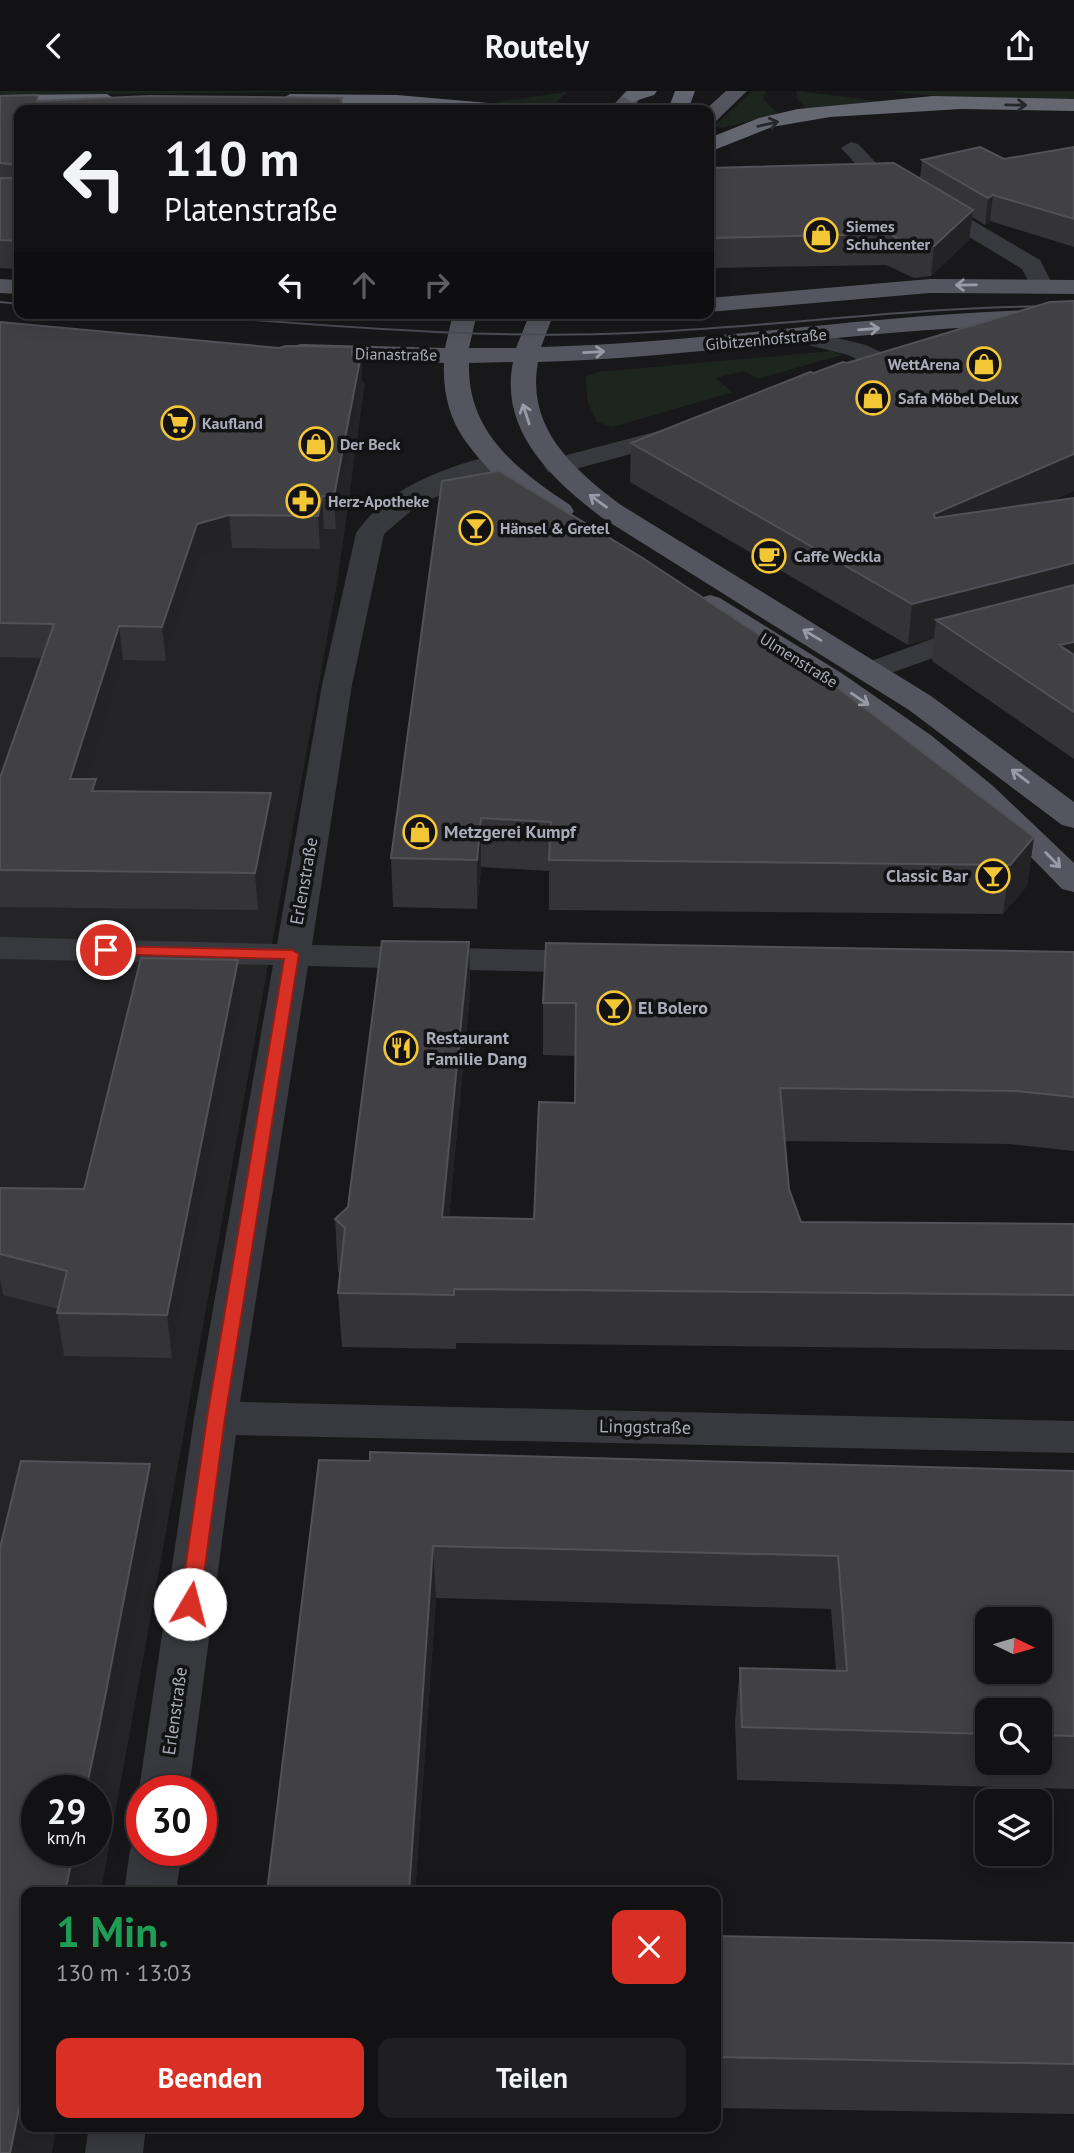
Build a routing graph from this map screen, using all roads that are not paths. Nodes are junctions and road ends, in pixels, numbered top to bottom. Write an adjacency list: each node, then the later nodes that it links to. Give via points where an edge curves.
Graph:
1 (737, 91): 11 (main road)
2 (848, 91): 8 (highway)
3 (514, 92): 7 (highway)
4 (126, 100): 6 (highway)
5 (266, 100): 7 (highway)
6 (0, 101)
7 (397, 101): 9 (highway)
8 (959, 103): 10 (highway, one-way to 10); 12 (highway, one-way to 8, via 759,126 812,114)
9 (443, 105)
10 (1074, 105)
11 (714, 112)
12 (714, 144)
13 (850, 148): 14 (street, via 870,169 1032,265)
14 (1041, 285): 15 (main road); 17 (main road, one-way to 17, via 956,285)
15 (1074, 287)
16 (714, 288): 17 (main road)
17 (834, 294): 18 (main road)
18 (714, 305)
19 (1074, 318): 22 (main road, Gibitzenhofstraße)
20 (465, 319): 27 (main road, Ulmenstraße)
21 (540, 319): 26 (main road, Ulmenstraße)
22 (1035, 323): 23 (main road, Gibitzenhofstraße, one-way to 22, via 954,321); 24 (street)
23 (800, 336): 26 (main road, Gibitzenhofstraße, one-way to 23); 29 (street, via 857,350)
24 (990, 342)
25 (276, 350): 27 (main road, Dianastraße)
26 (526, 354): 27 (main road, Gibitzenhofstraße); 33 (main road, Ulmenstraße, one-way to 26, via 536,438 523,408)
27 (457, 355): 32 (main road, Ulmenstraße, via 456,384 466,420)
28 (923, 361): 29 (street)
29 (897, 369): 30 (street)
30 (858, 381)
31 (699, 428): 33 (street)
32 (494, 463): 37 (main road, Ulmenstraße, one-way to 37, via 534,494 864,701 996,804); 39 (street, Erlenstraße, via 407,499 370,533 337,685)
33 (557, 465): 35 (main road, Ulmenstraße, one-way to 33, via 611,511)
34 (1074, 613): 35 (street, via 943,645)
35 (871, 671): 36 (main road, Ulmenstraße, one-way to 35)
36 (1074, 818)
37 (1074, 882)
38 (0, 948): 39 (street)
39 (292, 954): 40 (street); 41 (street, Erlenstraße)
40 (622, 963)
41 (216, 1418): 42 (street, Linggstraße); 43 (street, Erlenstraße)
42 (1074, 1437)
43 (166, 1775)
44 (154, 1866): 45 (street)
45 (151, 1887)
46 (117, 2132): 47 (street)
47 (114, 2153)

